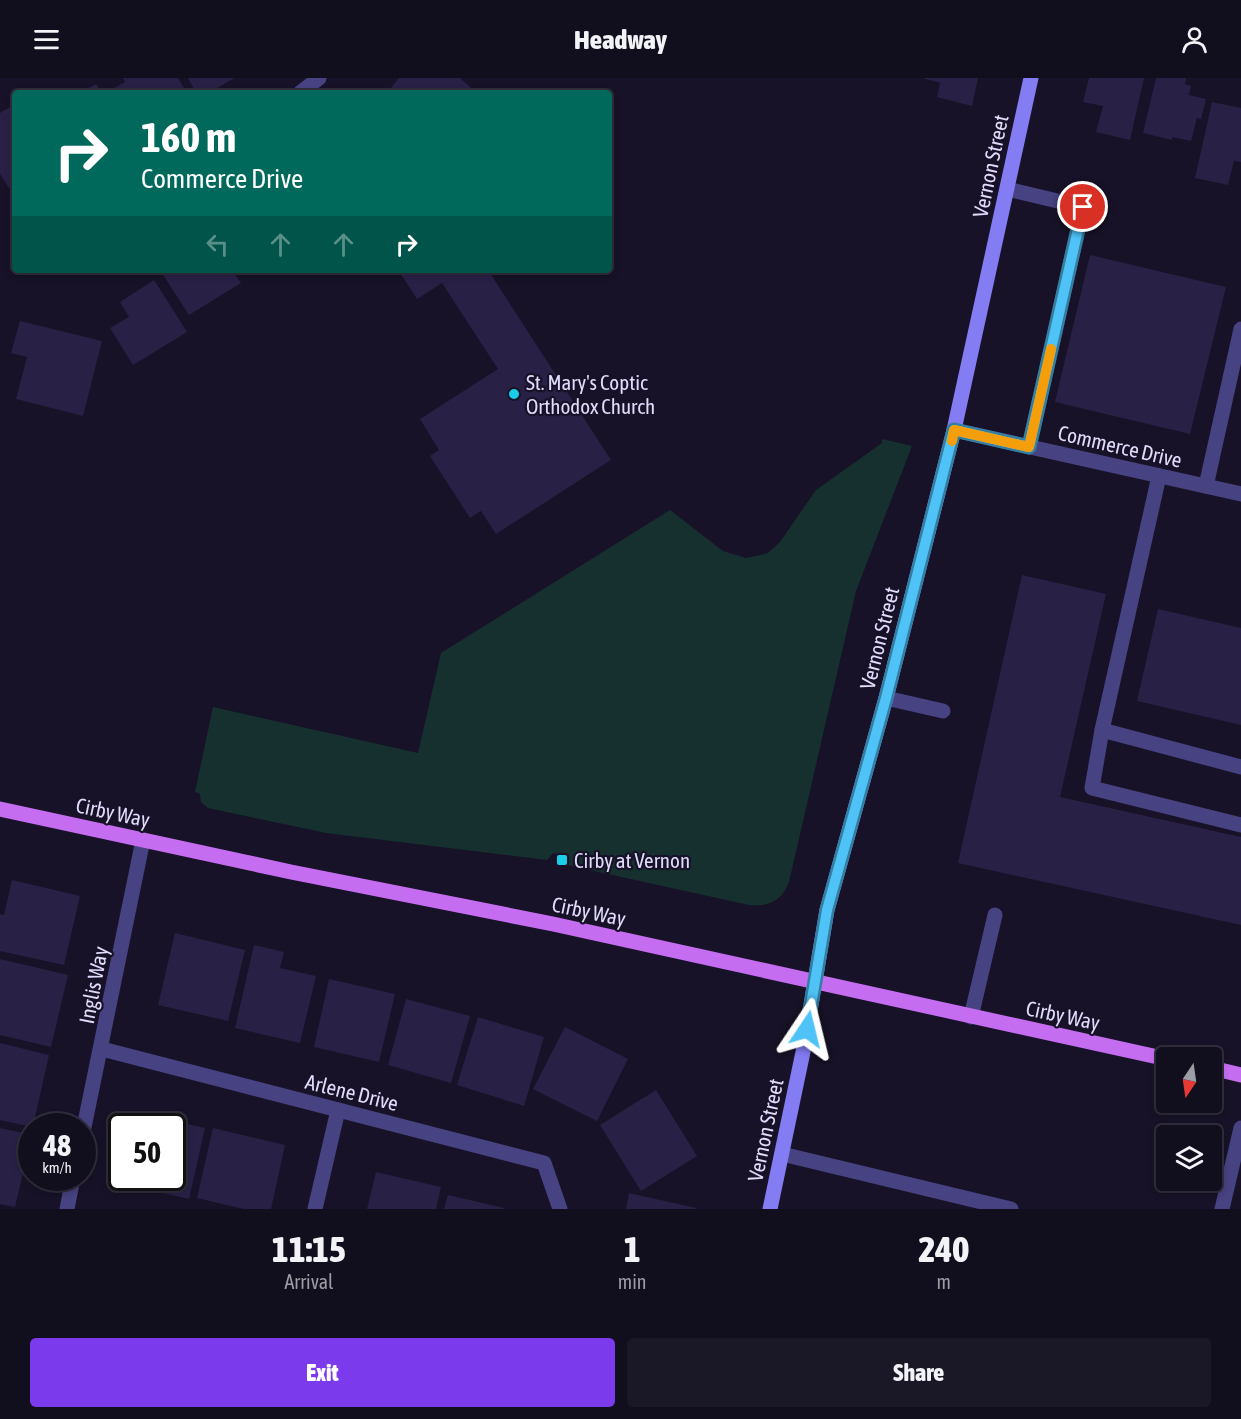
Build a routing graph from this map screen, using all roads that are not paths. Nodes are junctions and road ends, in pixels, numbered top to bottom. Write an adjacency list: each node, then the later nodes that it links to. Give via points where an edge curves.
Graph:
1 (319, 78): 3 (street)
2 (1031, 78): 4 (street, Vernon Street)
3 (304, 90)
4 (1007, 189): 6 (street, Vernon Street); 7 (street, via 1083,207)
5 (1241, 329): 9 (street)
6 (954, 430): 7 (street, Commerce Drive); 11 (street, Vernon Street)
7 (1029, 447): 8 (street, Commerce Drive)
8 (1159, 476): 9 (street, Commerce Drive); 13 (street)
9 (1206, 486): 10 (street, Commerce Drive)
10 (1241, 494)
11 (886, 698): 12 (street); 19 (street, Vernon Street, via 827,910)
12 (943, 711)
13 (1102, 730): 14 (street); 16 (street, via 1092,788)
14 (1241, 767)
15 (0, 810): 17 (main road, Cirby Way)
16 (1241, 825)
17 (143, 840): 19 (main road, Cirby Way); 21 (street, Inglis Way)
18 (995, 915): 20 (street)
19 (815, 982): 20 (main road, Cirby Way); 28 (street, Vernon Street)
20 (971, 1017): 22 (main road, Cirby Way)
21 (102, 1049): 25 (street, Arlene Drive); 26 (street, Inglis Way)
22 (1156, 1057)
23 (1222, 1070): 24 (main road)
24 (1241, 1075)
25 (338, 1110): 31 (street); 32 (street, Arlene Drive, via 544,1163)
26 (87, 1113)
27 (1241, 1128): 35 (street)
28 (782, 1154): 33 (street, Vernon Street); 34 (street)
29 (71, 1191): 30 (street)
30 (66, 1209)
31 (315, 1209)
32 (560, 1209)
33 (770, 1209)
34 (1011, 1209)
35 (1222, 1209)

